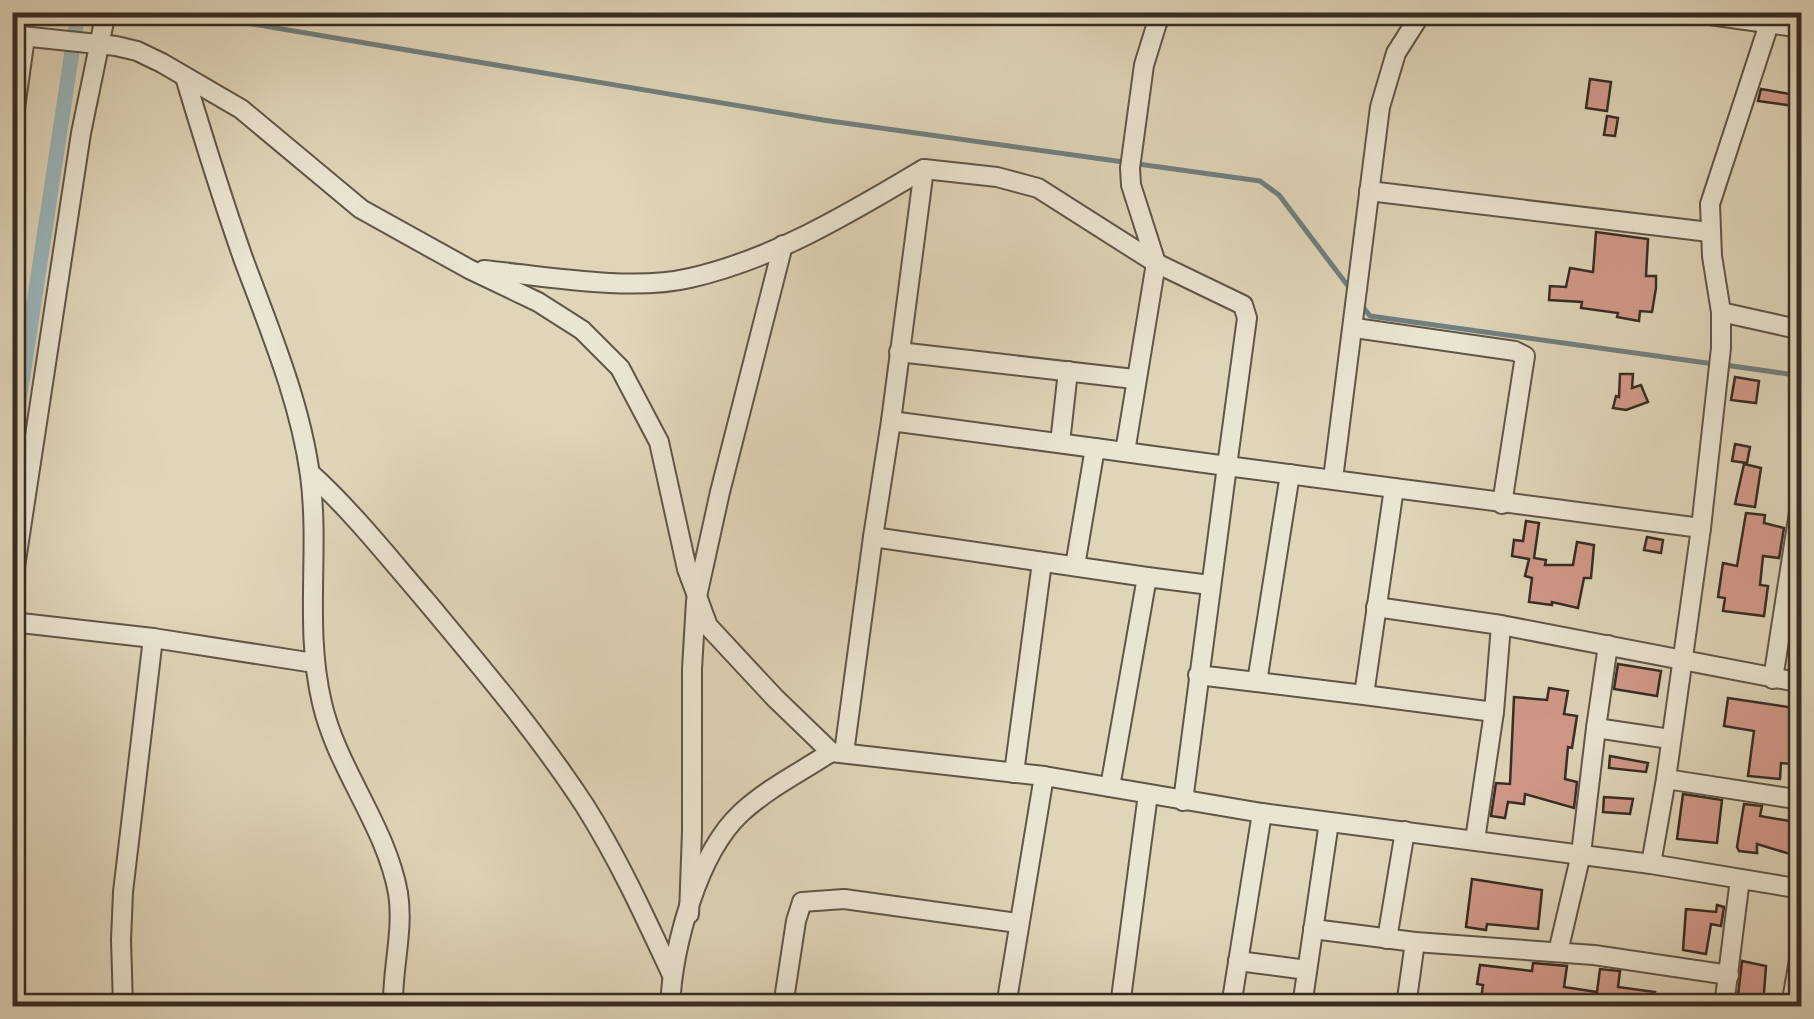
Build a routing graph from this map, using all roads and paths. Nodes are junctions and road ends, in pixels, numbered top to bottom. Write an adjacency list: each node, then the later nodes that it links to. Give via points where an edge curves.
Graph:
1 (106, 12): 8 (street)
2 (1164, 12): 16 (street, via 1144,65 1130,168)
3 (1422, 12): 13 (street, via 1387,78)
4 (1688, 12): 5 (street)
5 (1769, 24): 6 (street); 14 (street, via 1716,179)
6 (1802, 28)
7 (18, 36): 8 (street); 10 (street)
8 (92, 44): 9 (street, via 136,51); 41 (street)
9 (185, 77): 17 (street, via 241,109 361,209); 29 (street, via 276,344)
10 (14, 110): 11 (street)
11 (12, 130)
12 (924, 169): 15 (street); 16 (street, via 997,176 1038,188); 21 (street)
13 (1369, 192): 14 (street); 19 (street)
14 (1710, 232): 18 (street)
15 (784, 246): 17 (street, via 688,279 646,283); 42 (street)
16 (1156, 263): 23 (street); 28 (street, via 1246,310)
17 (469, 269): 42 (street, via 559,313 620,368 659,442)
18 (1721, 312): 20 (street); 35 (street)
19 (1354, 328): 31 (street); 34 (street, via 1525,356)
20 (1802, 330)
21 (900, 352): 22 (street); 24 (street)
22 (1068, 371): 23 (street); 25 (street)
23 (1134, 380): 27 (street)
24 (890, 420): 25 (street); 36 (street)
25 (1060, 443): 26 (street)
26 (1096, 448): 27 (street); 38 (street)
27 (1125, 452): 28 (street)
28 (1228, 466): 30 (street); 40 (street)
29 (310, 473): 49 (street); 83 (street, via 503,692 603,837)
30 (1290, 474): 31 (street); 52 (street)
31 (1333, 479): 32 (street)
32 (1394, 488): 34 (street); 43 (street)
33 (1802, 493): 51 (street)
34 (1502, 504): 35 (street)
35 (1701, 528): 48 (street)
36 (873, 536): 37 (street); 58 (street)
37 (1042, 562): 38 (street); 59 (street)
38 (1074, 566): 39 (street)
39 (1147, 576): 40 (street); 62 (street)
40 (1210, 586): 50 (street)
41 (12, 587)
42 (696, 601): 58 (street, via 708,626 775,698); 74 (street)
43 (1376, 607): 45 (street); 54 (street)
44 (12, 622): 46 (street)
45 (1501, 625): 47 (street); 55 (street)
46 (153, 638): 49 (street); 85 (street, via 123,892)
47 (1608, 645): 48 (street); 56 (street)
48 (1683, 661): 51 (street); 57 (street)
49 (314, 662): 86 (street, via 340,754 398,893)
50 (1198, 674): 52 (street); 65 (street)
51 (1773, 679): 53 (street)
52 (1257, 682): 54 (street)
53 (1802, 683)
54 (1364, 696): 55 (street)
55 (1494, 712): 69 (street)
56 (1596, 728): 57 (street); 70 (street)
57 (1670, 739): 61 (street)
58 (838, 753): 59 (street); 74 (street, via 739,815 718,840)
59 (1014, 773): 60 (street)
60 (1044, 776): 62 (street); 75 (street)
61 (1666, 779): 64 (street); 71 (street)
62 (1110, 787): 63 (street)
63 (1148, 794): 65 (street); 90 (street)
64 (1802, 800)
65 (1183, 801): 66 (street)
66 (1262, 814): 67 (street); 81 (street)
67 (1329, 822): 68 (street); 76 (street)
68 (1405, 831): 69 (street); 77 (street)
69 (1476, 840): 70 (street)
70 (1580, 854): 71 (street); 80 (street)
71 (1652, 864): 72 (street)
72 (1740, 879): 73 (street); 84 (street)
73 (1802, 889)
74 (689, 914): 83 (street)
75 (1018, 923): 88 (street, via 844,899 802,902); 89 (street)
76 (1313, 929): 77 (street); 82 (street)
77 (1387, 939): 78 (street)
78 (1414, 942): 80 (street); 93 (street)
79 (1802, 943): 95 (street)
80 (1558, 952): 84 (street)
81 (1238, 961): 82 (street); 91 (street)
82 (1307, 970): 92 (street)
83 (672, 975): 87 (street)
84 (1729, 975): 94 (street)
85 (123, 1006)
86 (393, 1006)
87 (670, 1006)
88 (784, 1006)
89 (1006, 1006)
90 (1120, 1006)
91 (1232, 1006)
92 (1302, 1006)
93 (1406, 1006)
94 (1724, 1006)
95 (1790, 1006)

